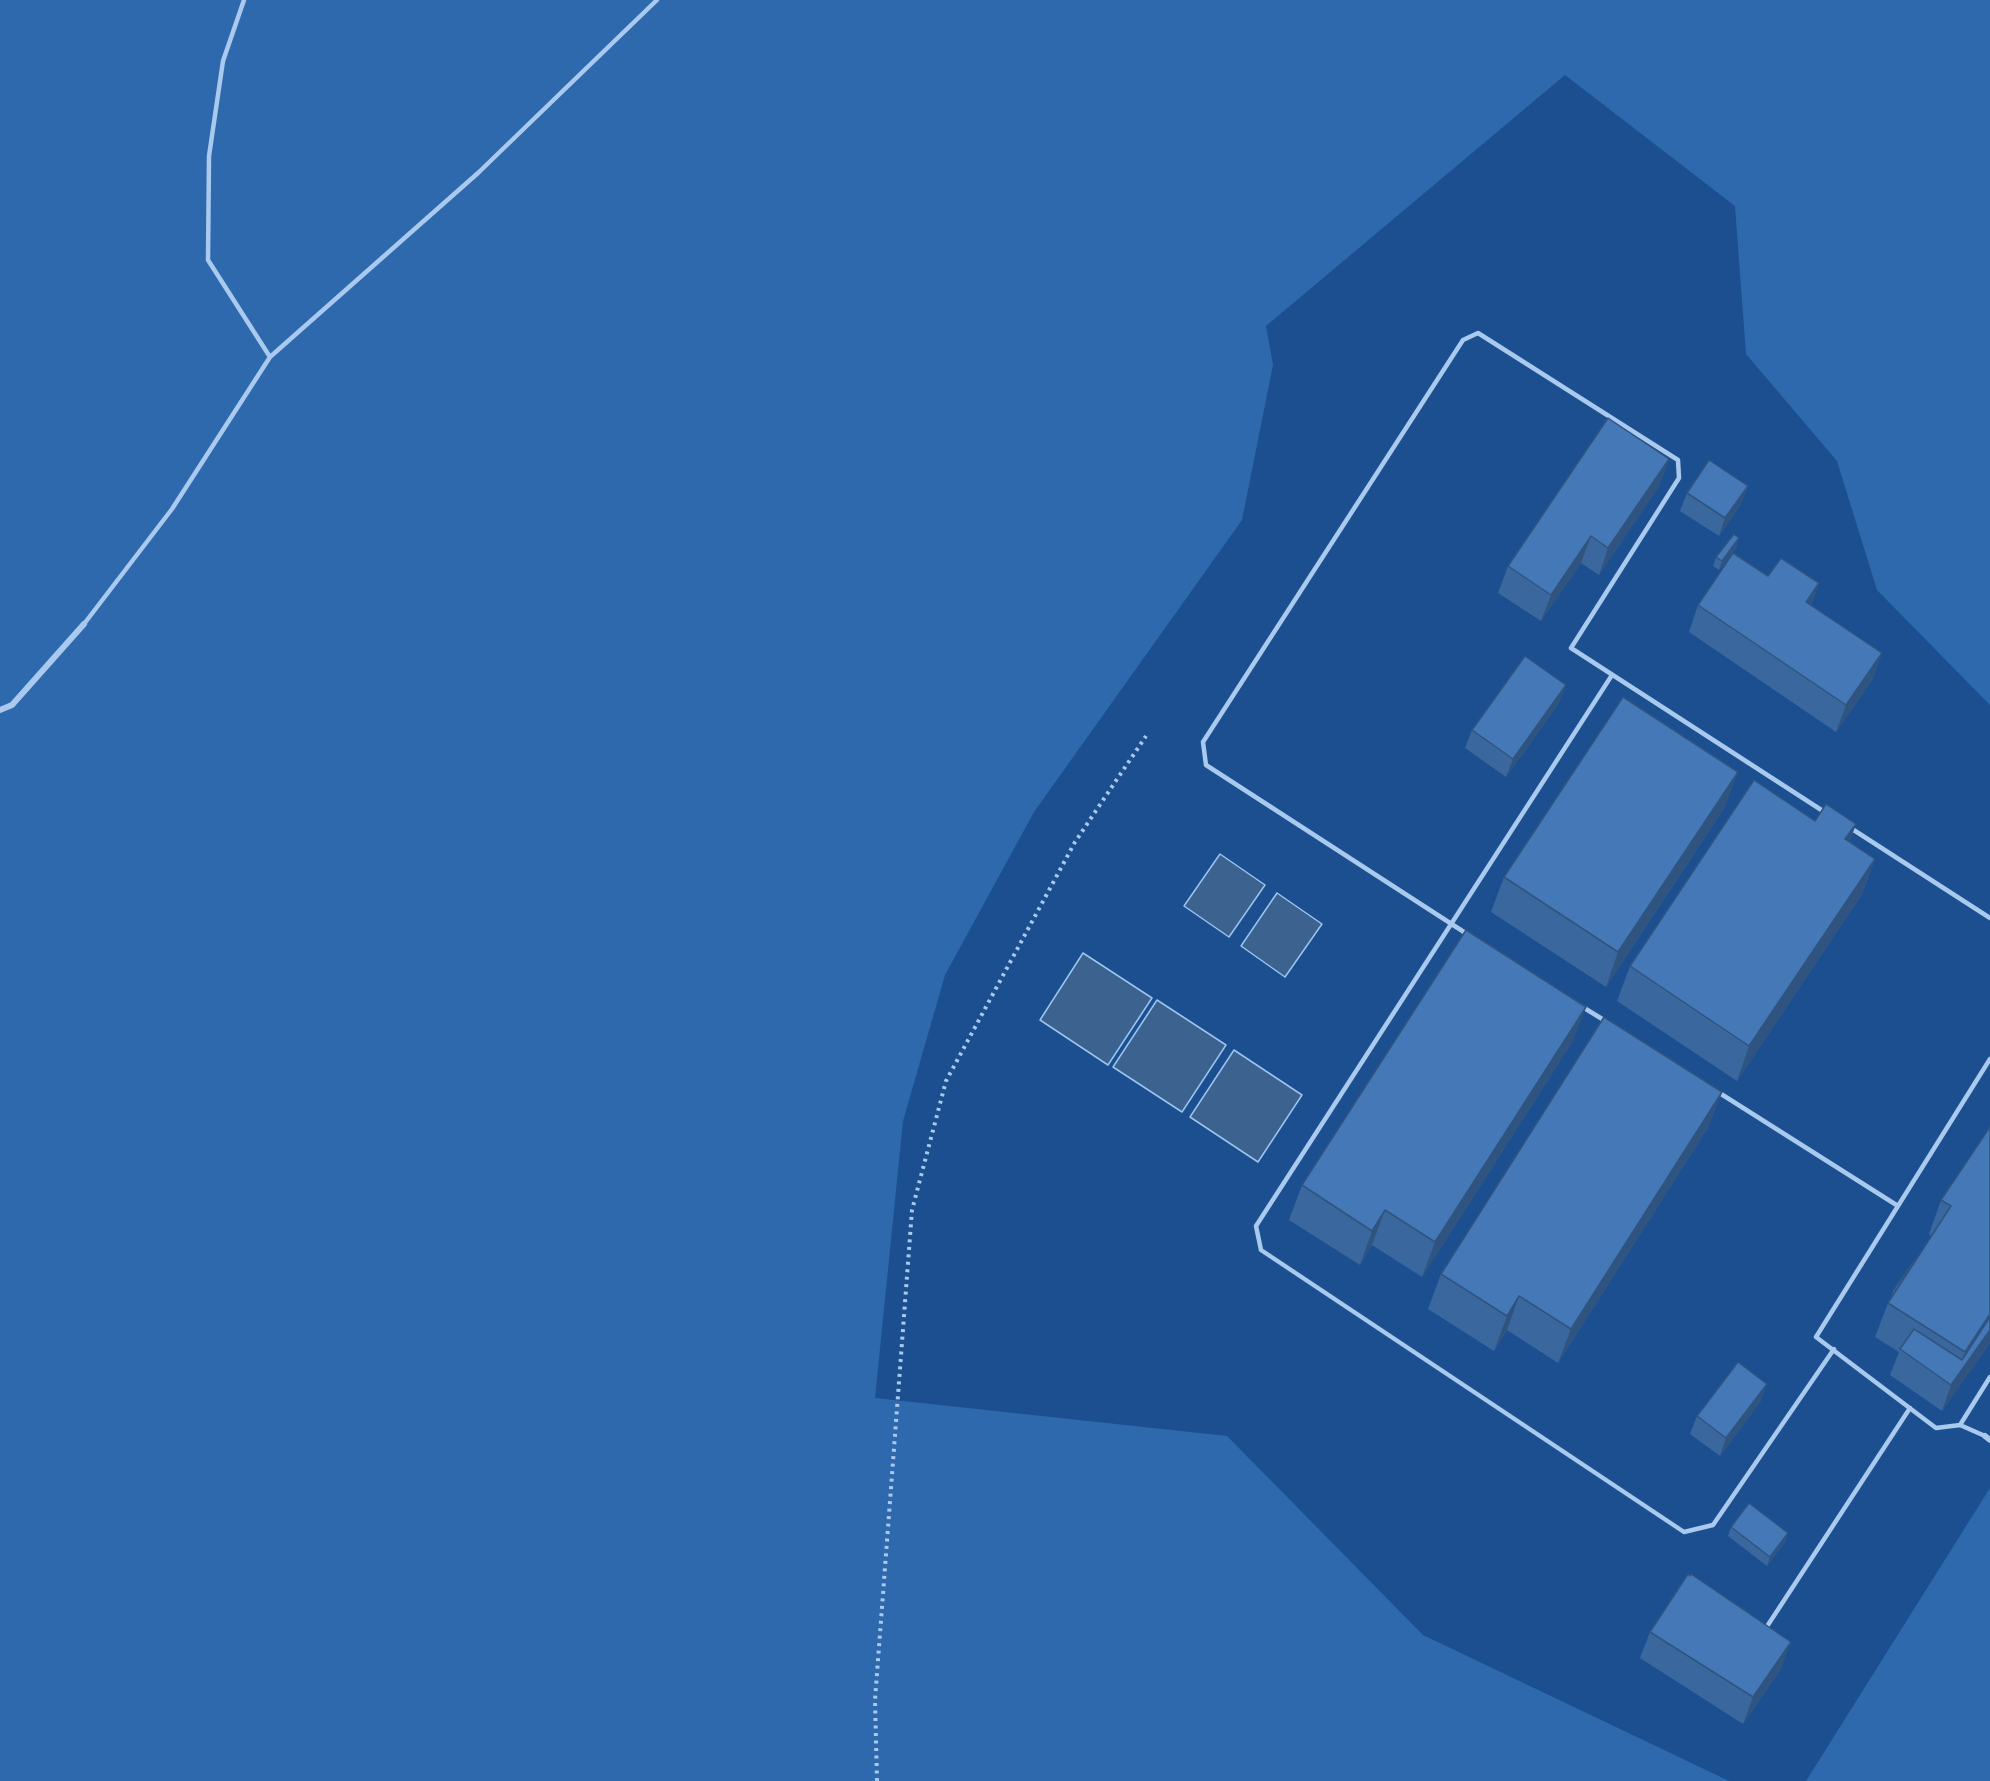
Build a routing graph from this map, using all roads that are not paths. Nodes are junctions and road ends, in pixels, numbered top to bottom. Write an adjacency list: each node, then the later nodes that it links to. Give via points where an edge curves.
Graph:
1 (244, 0): 3 (lane, via 223,61 209,156 208,260)
2 (657, 0): 3 (lane, via 478,173)
3 (270, 357): 4 (lane, via 172,510)
4 (84, 624): 6 (street, via 12,705)
5 (1612, 675): 7 (lane); 10 (lane); 10 (lane, via 1571,648 1679,478 1678,460 1478,333 1463,340 1203,742 1206,765)
6 (0, 711)
7 (1831, 816)
8 (1841, 822): 9 (lane)
9 (1990, 918)
10 (1451, 924): 11 (lane); 17 (lane, via 1256,1226 1261,1250 1684,1532 1713,1525)
11 (1471, 936)
12 (1580, 1005): 13 (lane)
13 (1610, 1024)
14 (1990, 1059): 16 (lane)
15 (1709, 1087): 16 (lane)
16 (1898, 1206): 17 (lane, via 1816,1336)
17 (1834, 1350): 19 (lane)
18 (1990, 1377): 20 (lane)
19 (1910, 1408): 20 (lane, via 1936,1428); 22 (lane)
20 (1960, 1425): 21 (lane)
21 (1988, 1438)
22 (1762, 1634)

